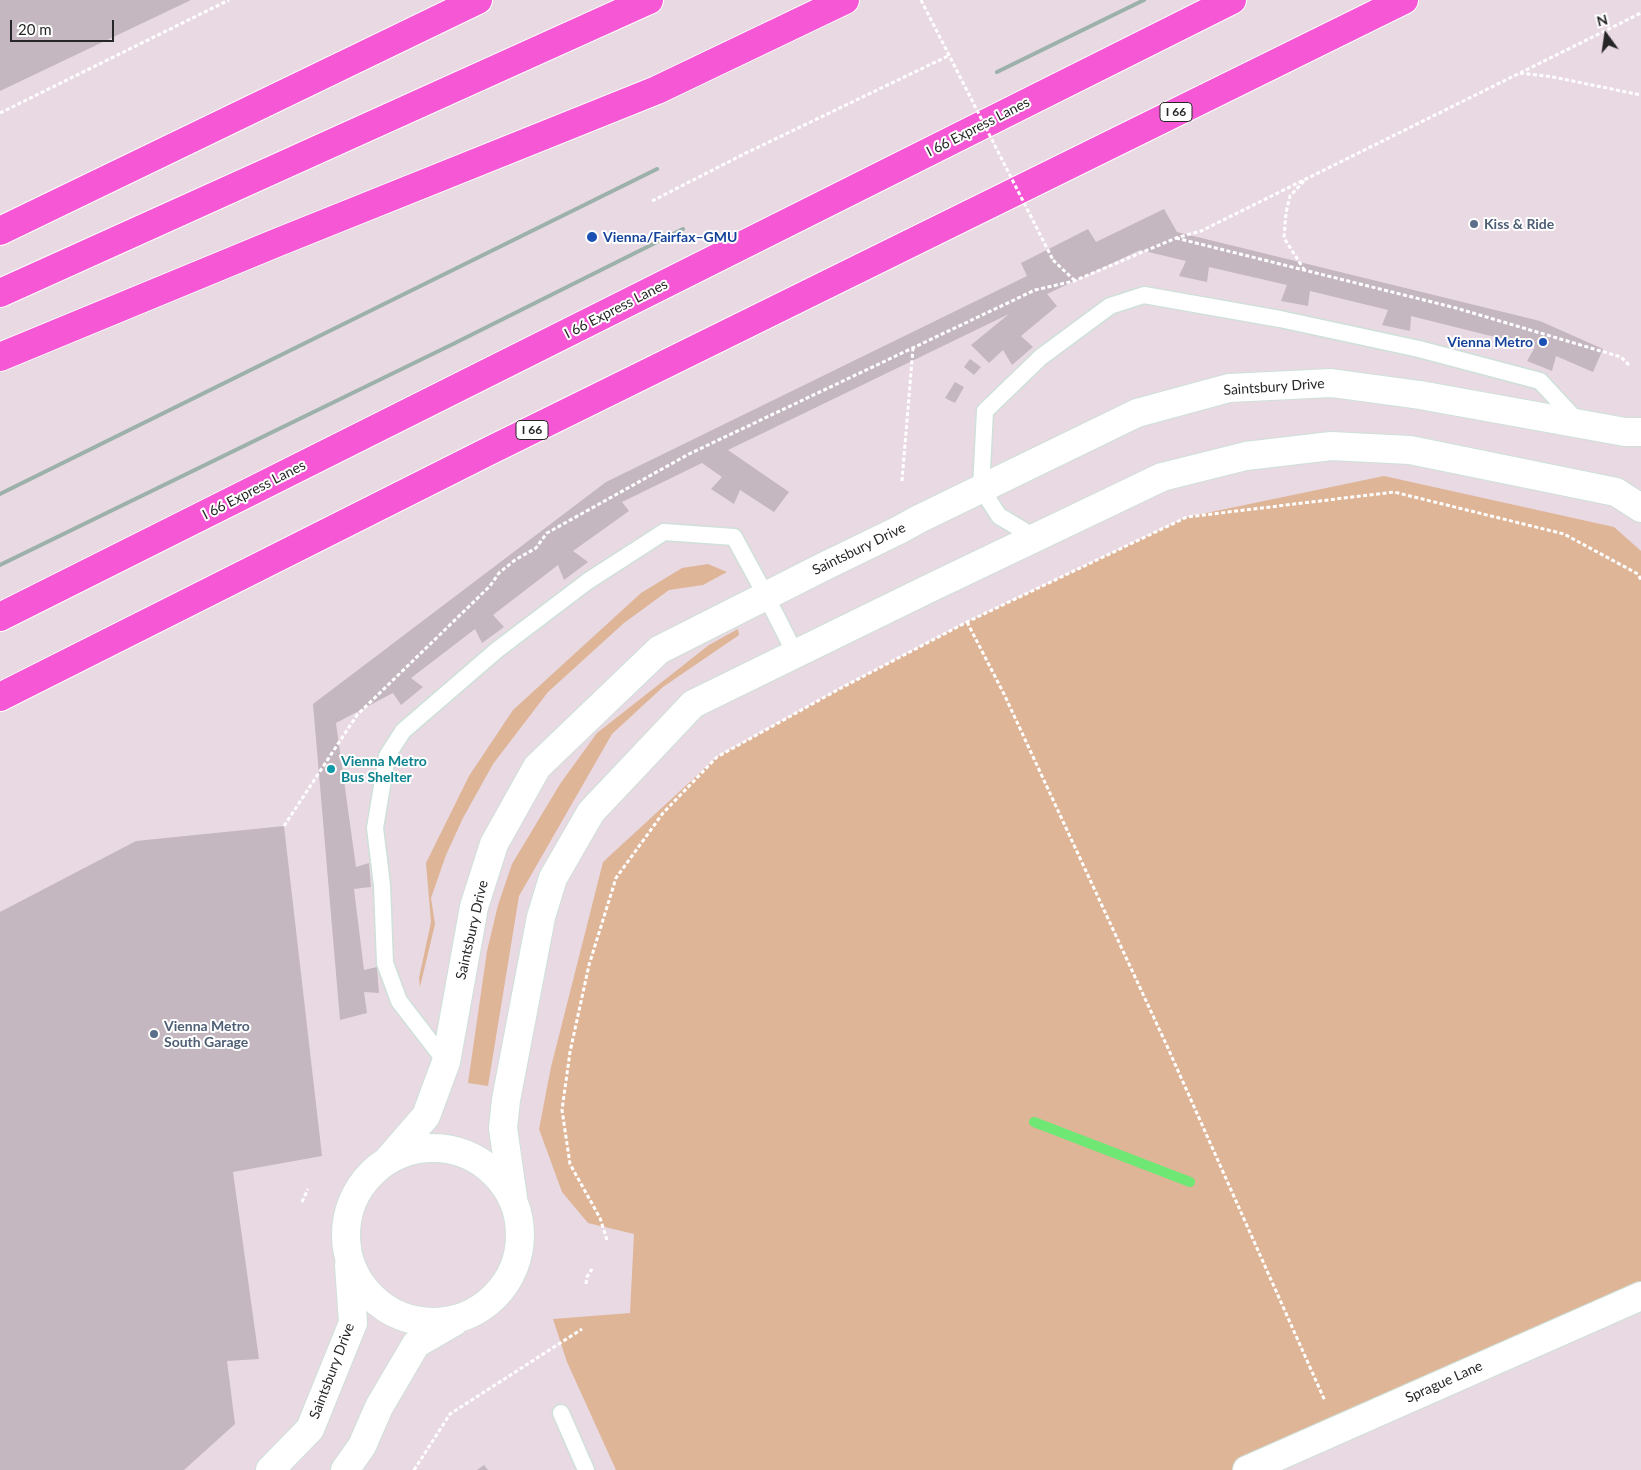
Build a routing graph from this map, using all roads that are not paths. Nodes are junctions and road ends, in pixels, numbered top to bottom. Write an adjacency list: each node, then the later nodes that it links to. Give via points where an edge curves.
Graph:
1 (478, 0): 8 (highway)
2 (650, 0): 9 (highway)
3 (845, 0): 10 (highway, via 657,90 276,242)
4 (1232, 0): 17 (highway, I 66 Express Lanes)
5 (1404, 0): 7 (highway, I 66)
6 (1422, 0): 7 (highway)
7 (1287, 59): 19 (highway, I 66, via 631,380)
8 (0, 231)
9 (0, 293)
10 (0, 358)
11 (1580, 424): 12 (street, Saintsbury Drive); 13 (street, Saintsbury Drive, via 1420,395 1331,383 1229,388 1137,413); 13 (lane, via 1540,381 1419,349 1144,295 1110,306 1041,357 985,410)
12 (1641, 432)
13 (981, 488): 15 (lane, via 999,516); 16 (street, Saintsbury Drive)
14 (1641, 508): 15 (street, via 1616,492 1410,450 1331,446 1246,456 1162,478)
15 (1036, 538): 18 (street)
16 (766, 596): 18 (lane); 20 (street, Saintsbury Drive, via 659,650 537,767 494,844 474,907); 20 (lane, via 734,537 664,532 588,581 497,650 403,731 387,756 375,828 382,885 385,964 399,1001)
17 (0, 617)
18 (795, 653): 22 (street, via 693,704 592,812 554,878 541,917 504,1118)
19 (0, 697)
20 (446, 1062): 21 (street, Saintsbury Drive, via 426,1116)
21 (387, 1161): 22 (street, via 412,1150 442,1148 471,1156 496,1173); 23 (street, via 366,1179 352,1202 346,1229)
22 (513, 1198): 25 (street, via 521,1227 519,1257 507,1284 486,1306)
23 (348, 1256): 25 (street, via 359,1282 376,1302 400,1317 430,1323); 28 (street, Saintsbury Drive, via 353,1323 310,1429)
24 (1641, 1296): 27 (street, Sprague Lane)
25 (460, 1319): 29 (street, via 416,1344 379,1407 362,1446)
26 (561, 1413): 30 (lane)
27 (1289, 1461): 31 (street, Sprague Lane)
28 (270, 1470)
29 (345, 1470)
30 (586, 1470)
31 (1247, 1470)

